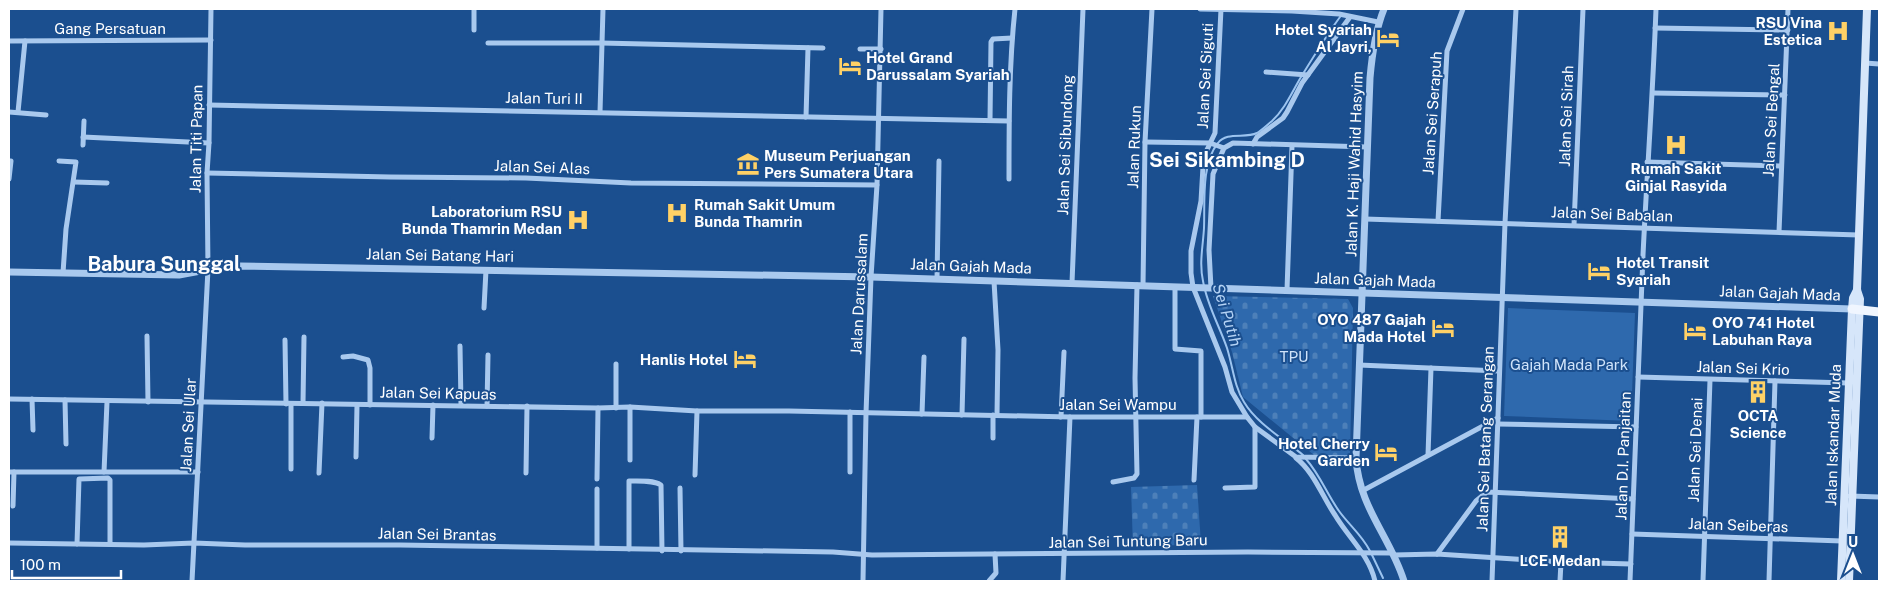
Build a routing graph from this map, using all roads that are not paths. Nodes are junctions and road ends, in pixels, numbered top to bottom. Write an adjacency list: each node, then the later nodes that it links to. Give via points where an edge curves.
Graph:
1 (212, 9): 25 (street, Jalan Titi Papan)
2 (474, 9): 22 (street)
3 (603, 9): 29 (street)
4 (881, 9): 33 (street, Jalan Darussalam)
5 (1015, 9): 24 (street)
6 (1082, 9): 84 (street, Jalan Sei Sibundong)
7 (1152, 9): 51 (street, Jalan Rukun)
8 (1200, 9): 9 (street)
9 (1221, 9): 17 (street); 53 (street, Jalan Sei Siguti)
10 (1384, 9): 20 (street, Jalan K. Haji Wahid Hasyim)
11 (1463, 9): 71 (street, Jalan Sei Serapuh, via 1447,51)
12 (1516, 9): 72 (street, Jalan Sei Batang Serangan)
13 (1583, 9): 73 (street, Jalan Sei Sirah)
14 (1656, 9): 21 (street, Jalan D.I. Panjaitan)
15 (1788, 9): 23 (street, Jalan Sei Bengal)
16 (1866, 9): 34 (main road, Jalan Iskandar Muda)
17 (1292, 10): 18 (street)
18 (1338, 12): 19 (street)
19 (1349, 16): 20 (street); 37 (street)
20 (1378, 22): 58 (street, Jalan K. Haji Wahid Hasyim, via 1370,78)
21 (1656, 28): 23 (street); 38 (street, Jalan D.I. Panjaitan)
22 (474, 30)
23 (1788, 30): 39 (street, Jalan Sei Bengal)
24 (1012, 38): 47 (street, via 993,39 991,42); 49 (street)
25 (211, 40): 27 (street, Gang Persatuan); 40 (street, Jalan Titi Papan)
26 (9, 41): 27 (street, Gang Persatuan)
27 (25, 41): 42 (street)
28 (488, 43): 29 (street)
29 (602, 43): 30 (street); 43 (street)
30 (808, 48): 31 (street); 45 (street)
31 (823, 48)
32 (860, 48): 33 (street)
33 (881, 49): 46 (street, Jalan Darussalam)
34 (1865, 63): 35 (street); 76 (main road, Jalan Iskandar Muda)
35 (1879, 64)
36 (1266, 72): 37 (street)
37 (1305, 75): 54 (street, via 1283,118)
38 (1653, 93): 39 (street); 62 (street, Jalan D.I. Panjaitan)
39 (1785, 95): 63 (street, Jalan Sei Bengal)
40 (209, 105): 43 (street, Jalan Turi II); 52 (street, Jalan Titi Papan)
41 (9, 112): 42 (street)
42 (18, 112): 44 (street)
43 (600, 112): 45 (street, Jalan Turi II)
44 (46, 116)
45 (806, 117): 46 (street, Jalan Turi II)
46 (879, 119): 47 (street, Jalan Turi II); 69 (street, Jalan Darussalam)
47 (990, 120): 49 (street, Jalan Turi II)
48 (84, 121): 50 (street)
49 (1009, 121): 66 (street)
50 (84, 138): 52 (street); 55 (street)
51 (1145, 142): 53 (street); 85 (street, Jalan Rukun)
52 (209, 143): 64 (street, Jalan Titi Papan)
53 (1212, 143): 57 (street); 87 (street, Jalan Sei Siguti, via 1205,154 1201,201 1190,251)
54 (1253, 144): 56 (street); 57 (street, via 1233,143)
55 (83, 145)
56 (1292, 146): 58 (street); 89 (street)
57 (1222, 147): 88 (street, via 1213,174 1208,250)
58 (1368, 147): 70 (street, Jalan K. Haji Wahid Hasyim)
59 (10, 161): 65 (street)
60 (59, 161): 67 (street, via 76,162)
61 (939, 161): 82 (street)
62 (1648, 162): 63 (street); 74 (street, Jalan D.I. Panjaitan)
63 (1781, 166): 75 (street, Jalan Sei Bengal)
64 (207, 173): 69 (street, Jalan Sei Alas); 77 (street, Jalan Titi Papan)
65 (9, 179)
66 (1009, 179)
67 (74, 182): 68 (street); 80 (street)
68 (107, 184)
69 (877, 185): 81 (street, Jalan Darussalam)
70 (1365, 219): 71 (street, Jalan Sei Babalan); 90 (street, Jalan K. Haji Wahid Hasyim)
71 (1438, 221): 72 (street, Jalan Sei Babalan)
72 (1505, 223): 73 (street, Jalan Sei Babalan); 91 (street, Jalan Sei Batang Serangan)
73 (1574, 225): 74 (street, Jalan Sei Babalan)
74 (1644, 228): 75 (street, Jalan Sei Babalan); 92 (street, Jalan D.I. Panjaitan)
75 (1778, 232): 76 (street, Jalan Sei Babalan)
76 (1859, 235): 94 (main road, Jalan Iskandar Muda, via 1857,290 1860,299)
77 (208, 269): 78 (street, Jalan Sei Batang Hari, via 240,266); 80 (street, Jalan Sei Batang Hari, via 179,275); 118 (street, Jalan Sei Ular)
78 (486, 270): 81 (street, Jalan Sei Batang Hari); 93 (street)
79 (9, 272): 80 (street, Jalan Sei Batang Hari)
80 (63, 273)
81 (871, 276): 82 (street, Jalan Gajah Mada); 133 (street, Jalan Darussalam)
82 (937, 279): 83 (street, Jalan Gajah Mada)
83 (994, 281): 84 (street, Jalan Gajah Mada); 136 (street, via 998,350)
84 (1072, 283): 85 (street, Jalan Gajah Mada)
85 (1140, 285): 86 (street, Jalan Gajah Mada); 137 (street, Jalan Rukun)
86 (1175, 287): 87 (street, Jalan Gajah Mada); 140 (street, via 1175,349 1201,351)
87 (1194, 287): 88 (street, Jalan Gajah Mada); 141 (street, Jalan Sei Siguti, via 1232,392)
88 (1210, 288): 89 (street, Jalan Gajah Mada)
89 (1287, 290): 90 (street, Jalan Gajah Mada)
90 (1363, 293): 91 (street, Jalan Gajah Mada); 106 (street, Jalan K. Haji Wahid Hasyim)
91 (1502, 297): 92 (street, Jalan Gajah Mada); 108 (street, Jalan Sei Batang Serangan)
92 (1641, 302): 94 (street, Jalan Gajah Mada); 109 (street, Jalan D.I. Panjaitan)
93 (484, 308)
94 (1856, 309): 95 (main road, Jalan Gajah Mada); 112 (main road, Jalan Iskandar Muda); 171 (main road, Jalan Iskandar Muda)
95 (1879, 312)
96 (147, 336): 117 (street)
97 (304, 337): 119 (street)
98 (964, 339): 135 (street)
99 (285, 340): 121 (street)
100 (460, 346): 125 (street)
101 (1064, 352): 138 (street)
102 (488, 356): 126 (street)
103 (343, 357): 123 (street, via 368,360)
104 (924, 357): 134 (street)
105 (616, 364): 130 (street)
106 (1360, 365): 107 (street); 152 (street, Jalan K. Haji Wahid Hasyim)
107 (1432, 368): 108 (street); 149 (street)
108 (1499, 370): 142 (street, Jalan Sei Batang Serangan)
109 (1638, 378): 110 (street, Jalan Sei Krio); 144 (street, Jalan D.I. Panjaitan)
110 (1710, 380): 111 (street, Jalan Sei Krio); 176 (street, Jalan Sei Denai)
111 (1775, 382): 112 (street, Jalan Sei Krio); 177 (street)
112 (1848, 384): 170 (main road, Jalan Iskandar Muda)
113 (9, 399): 114 (street, Jalan Sei Kapuas)
114 (32, 399): 115 (street, Jalan Sei Kapuas); 145 (street)
115 (65, 400): 116 (street, Jalan Sei Kapuas); 148 (street)
116 (107, 402): 117 (street, Jalan Sei Kapuas); 156 (street)
117 (148, 402): 118 (street, Jalan Sei Kapuas)
118 (201, 402): 121 (street, Jalan Sei Kapuas); 157 (street, Jalan Sei Ular)
119 (303, 403): 120 (street, Jalan Sei Kapuas); 121 (street, Jalan Sei Kapuas)
120 (322, 403): 122 (street, Jalan Sei Kapuas); 159 (street)
121 (288, 404): 154 (street)
122 (357, 405): 123 (street, Jalan Sei Kapuas); 150 (street)
123 (370, 405): 124 (street, Jalan Sei Kapuas)
124 (433, 405): 125 (street, Jalan Sei Kapuas); 146 (street)
125 (461, 405): 126 (street, Jalan Sei Kapuas)
126 (487, 406): 127 (street, Jalan Sei Kapuas)
127 (527, 406): 129 (street, Jalan Sei Kapuas); 160 (street)
128 (630, 407): 130 (street, Jalan Sei Kapuas); 131 (street, Jalan Sei Kapuas); 153 (street)
129 (598, 408): 130 (street, Jalan Sei Kapuas); 162 (street)
130 (616, 408)
131 (697, 411): 132 (street, Jalan Sei Kapuas); 161 (street)
132 (850, 412): 133 (street, Jalan Sei Kapuas); 158 (street)
133 (866, 413): 134 (street, Jalan Sei Wampu); 187 (street, Jalan Darussalam)
134 (922, 414): 135 (street, Jalan Sei Wampu)
135 (962, 415): 136 (street, Jalan Sei Wampu)
136 (995, 416): 138 (street, Jalan Sei Wampu); 147 (street)
137 (1136, 416): 139 (street, Jalan Sei Wampu); 140 (street, Jalan Sei Wampu); 164 (street, Jalan Rukun, via 1136,476)
138 (1061, 417): 139 (street, Jalan Sei Wampu)
139 (1070, 417): 189 (street)
140 (1199, 417): 141 (street, Jalan Sei Wampu); 163 (street)
141 (1247, 417): 143 (street)
142 (1498, 421): 144 (street); 149 (street); 169 (street, Jalan Sei Batang Serangan)
143 (1255, 427): 151 (street); 167 (street, via 1255,488)
144 (1636, 428): 173 (street, Jalan D.I. Panjaitan)
145 (33, 430)
146 (432, 438)
147 (992, 438)
148 (66, 444)
149 (1428, 456): 168 (street)
150 (356, 457)
151 (1298, 457): 152 (street); 190 (street, via 1333,514)
152 (1356, 458): 168 (street, Jalan K. Haji Wahid Hasyim)
153 (630, 460)
154 (291, 469)
155 (11, 472): 156 (street); 174 (street)
156 (104, 472): 157 (street)
157 (198, 472): 179 (street, Jalan Sei Ular)
158 (850, 472)
159 (319, 473)
160 (526, 473)
161 (695, 475)
162 (597, 478)
163 (1194, 480)
164 (1113, 482)
165 (597, 488): 183 (street)
166 (680, 488): 186 (street)
167 (1225, 488)
168 (1362, 491): 191 (street, Jalan K. Haji Wahid Hasyim)
169 (1496, 491): 173 (street); 192 (street, via 1483,494 1476,501); 193 (street, Jalan Sei Batang Serangan)
170 (1844, 496): 171 (street); 178 (main road, Jalan Iskandar Muda)
171 (1852, 496): 172 (street); 208 (main road, Jalan Iskandar Muda)
172 (1879, 497)
173 (1634, 499): 175 (street, Jalan D.I. Panjaitan)
174 (12, 506)
175 (1632, 534): 176 (street, Jalan Seiberas); 195 (street, Jalan D.I. Panjaitan)
176 (1705, 536): 177 (street, Jalan Seiberas); 205 (street, Jalan Sei Denai)
177 (1770, 538): 178 (street, Jalan Seiberas); 206 (street)
178 (1842, 541): 207 (main road, Jalan Iskandar Muda)
179 (194, 543): 182 (street, Jalan Sei Brantas); 183 (street, Jalan Sei Brantas); 196 (street, Jalan Sei Ular)
180 (9, 544): 181 (street, Jalan Sei Brantas)
181 (77, 544): 182 (street, Jalan Sei Brantas); 182 (street, via 79,479 108,478)
182 (110, 544)
183 (597, 548): 184 (street, Jalan Sei Brantas)
184 (629, 549): 185 (street, Jalan Sei Brantas); 185 (street, via 629,481 638,481 661,485)
185 (662, 550): 186 (street, Jalan Sei Brantas)
186 (681, 551): 187 (street, Jalan Sei Brantas)
187 (864, 554): 188 (street, Jalan Sei Tuntung Baru); 197 (street, Jalan Darussalam)
188 (995, 554): 189 (street, Jalan Sei Tuntung Baru); 198 (street, via 996,573)
189 (1065, 554): 190 (street, Jalan Sei Tuntung Baru); 199 (street)
190 (1365, 554): 191 (street, Jalan Sei Tuntung Baru); 200 (street)
191 (1393, 554): 192 (street, Jalan Sei Tuntung Baru); 201 (street, Jalan K. Haji Wahid Hasyim)
192 (1437, 554): 193 (street, Jalan Sei Tuntung Baru)
193 (1493, 558): 194 (street, Jalan Sei Tuntung Baru); 202 (street, Jalan Sei Batang Serangan)
194 (1561, 562): 195 (street, Jalan Sei Tuntung Baru); 203 (street)
195 (1631, 564): 204 (street, Jalan D.I. Panjaitan)
196 (192, 581)
197 (863, 581)
198 (989, 581)
199 (1063, 581)
200 (1375, 581)
201 (1404, 581)
202 (1492, 581)
203 (1560, 581)
204 (1630, 581)
205 (1703, 581)
206 (1769, 581)
207 (1841, 581)
208 (1849, 581)

